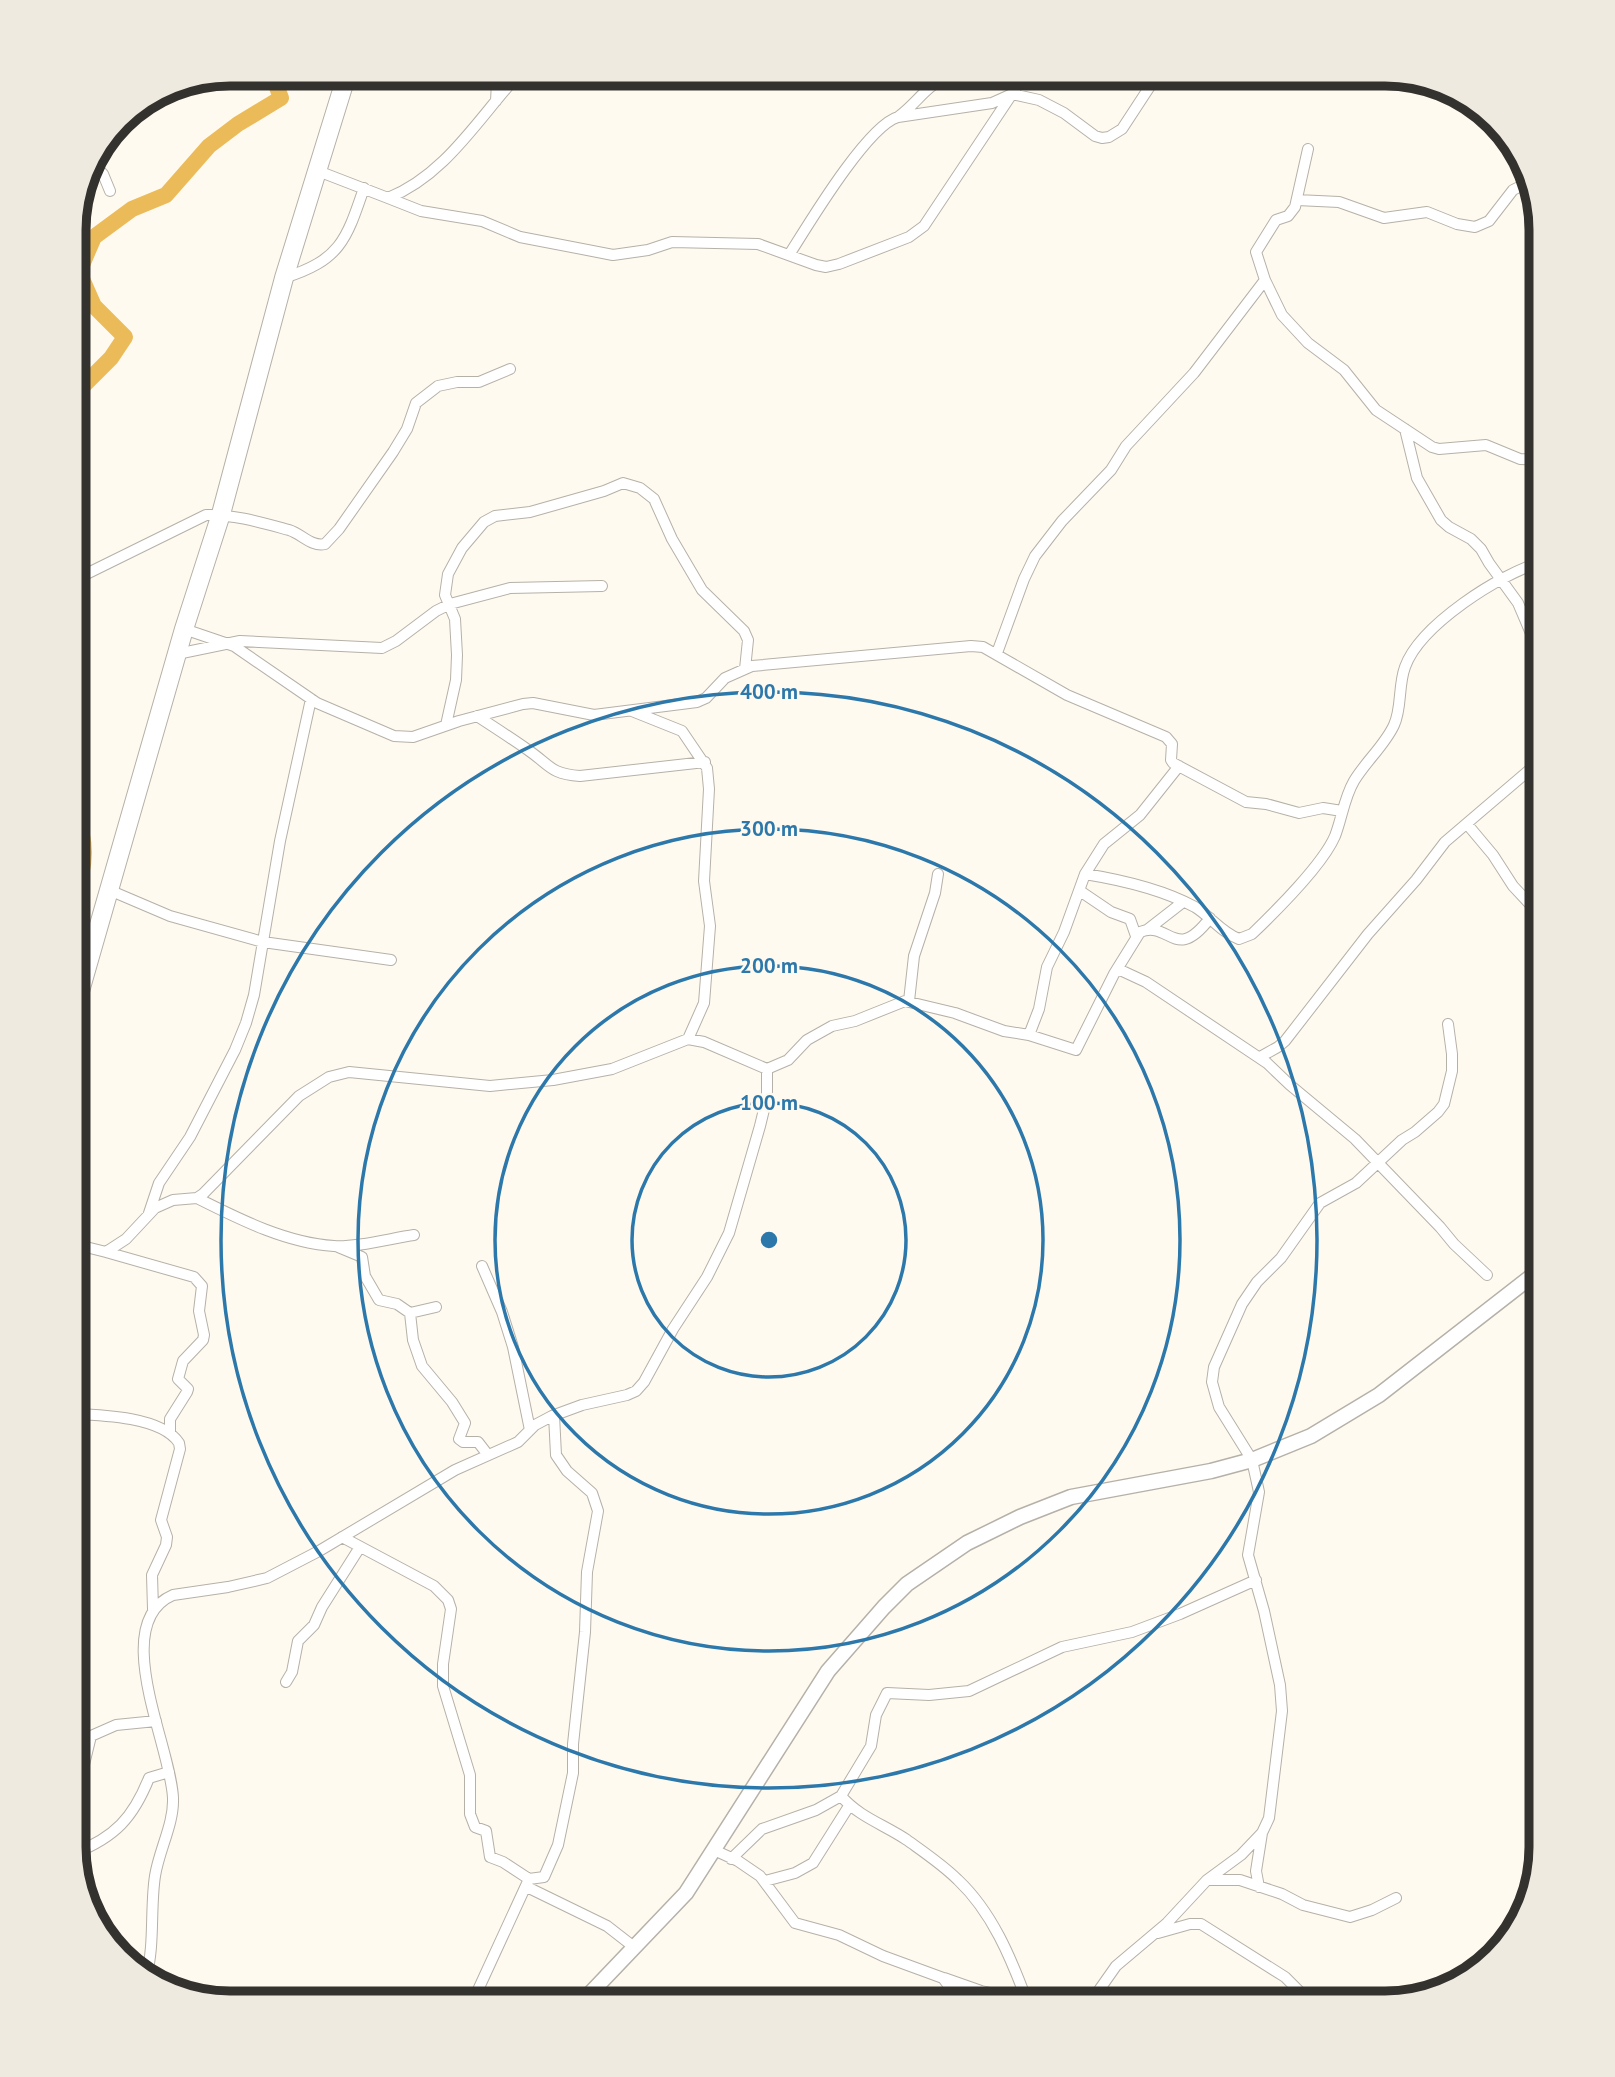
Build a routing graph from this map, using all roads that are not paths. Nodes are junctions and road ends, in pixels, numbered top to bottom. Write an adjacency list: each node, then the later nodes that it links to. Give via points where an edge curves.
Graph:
1 (343, 86): 12 (highway)
2 (497, 86): 8 (street)
3 (508, 86): 8 (street)
4 (929, 86): 9 (street)
5 (1017, 86): 7 (street)
6 (1150, 86): 7 (street, via 1122,129 1102,138 1039,100)
7 (1012, 94): 9 (street, via 977,107); 18 (street, via 917,233 826,267)
8 (496, 100): 16 (street, via 446,158)
9 (898, 117): 18 (street, via 886,122 845,170)
10 (1308, 149): 17 (street)
11 (99, 170): 15 (street)
12 (318, 172): 14 (street); 19 (highway)
13 (1522, 186): 17 (street, via 1489,221 1475,226 1427,212 1384,218 1339,202)
14 (364, 188): 16 (street); 19 (street, via 349,229 334,251 312,269)
15 (110, 191)
16 (388, 198): 18 (street, via 421,211 478,220 520,237 613,255 672,242 758,244)
17 (1297, 200): 20 (street, via 1288,216 1276,220 1256,252)
18 (789, 255)
19 (284, 278): 24 (highway)
20 (1265, 280): 22 (street, via 1291,326 1344,370 1369,405); 33 (street, via 1195,373 1126,446 1111,470 1035,556)
21 (510, 369): 24 (street, via 479,382 438,386 416,403 393,452 325,544)
22 (1405, 429): 23 (street, via 1435,449 1486,445); 27 (street, via 1417,478 1441,520 1471,539)
23 (1529, 459)
24 (221, 514): 26 (street, via 199,516); 31 (highway)
25 (1529, 568): 27 (street)
26 (86, 574)
27 (1502, 580): 30 (street); 43 (street, via 1449,613 1415,648 1401,678 1394,726 1353,783)
28 (602, 586): 29 (street, via 510,588)
29 (450, 604): 32 (street, via 382,648); 35 (street, via 445,595 453,563 489,519 530,512 627,483 654,499 702,590 744,631 748,640); 39 (street, via 456,633 456,680)
30 (1529, 628)
31 (184, 629): 32 (street); 34 (highway)
32 (226, 643): 34 (street); 36 (street)
33 (997, 653): 35 (street, via 971,646); 41 (street, via 1058,691 1166,737 1172,744 1171,760)
34 (177, 654): 47 (highway)
35 (745, 668): 37 (street, via 725,678 702,700)
36 (310, 699): 39 (street, via 394,736 413,737); 54 (street)
37 (627, 709): 38 (street, via 594,715 533,704); 40 (street, via 682,730)
38 (477, 716): 39 (street); 40 (street, via 551,769 569,775)
39 (446, 725)
40 (705, 762): 61 (street, via 709,926 704,1003)
41 (1179, 766): 43 (street, via 1246,803 1299,813 1323,808); 46 (street, via 1140,816 1104,844)
42 (1529, 771): 44 (street)
43 (1342, 811): 51 (street, via 1324,854 1252,934 1239,939)
44 (1467, 824): 50 (street); 62 (street, via 1436,853 1368,934 1285,1041)
45 (938, 874): 58 (street, via 914,956)
46 (1085, 874): 48 (street); 49 (street, via 1121,880)
47 (109, 890): 54 (street, via 170,916); 57 (highway)
48 (1080, 891): 53 (street, via 1130,919); 60 (street, via 1047,967)
49 (1183, 902): 51 (street); 52 (street)
50 (1529, 903)
51 (1210, 918): 52 (street, via 1196,936 1186,939)
52 (1147, 930): 53 (street)
53 (1136, 936): 56 (street)
54 (263, 942): 55 (street); 66 (street, via 254,995 235,1050 190,1137 159,1183)
55 (391, 960)
56 (1118, 969): 60 (street, via 1078,1049); 62 (street, via 1136,976)
57 (86, 970)
58 (909, 1001): 60 (street); 63 (street, via 832,1026 807,1040 788,1060)
59 (1448, 1024): 64 (street, via 1452,1070 1444,1104)
60 (1029, 1035)
61 (688, 1039): 63 (street); 65 (street, via 612,1069 503,1086 338,1074 299,1096)
62 (1260, 1057): 64 (street)
63 (767, 1069): 77 (street, via 763,1116 729,1233 644,1382 627,1395)
64 (1378, 1163): 72 (street); 81 (street, via 1320,1203 1281,1258 1257,1282 1224,1342 1212,1382 1219,1407)
65 (197, 1198): 66 (street, via 173,1200); 69 (street, via 294,1238)
66 (149, 1213): 70 (street, via 126,1239)
67 (414, 1235): 69 (street)
68 (86, 1247): 70 (street)
69 (337, 1247): 75 (street, via 362,1256 365,1276 377,1299)
70 (106, 1252): 79 (street, via 194,1277 202,1286 199,1311 204,1335 183,1361 178,1379 188,1390 170,1419)
71 (482, 1266): 78 (street, via 513,1347)
72 (1487, 1275)
73 (1529, 1279): 81 (main road, via 1379,1395 1311,1436)
74 (436, 1307): 75 (street)
75 (410, 1313): 80 (street, via 422,1366 465,1423 459,1439 478,1442)
76 (86, 1415): 79 (street, via 135,1420)
77 (554, 1415): 78 (street); 98 (street, via 556,1455 592,1493 598,1511 587,1572 573,1773 558,1845 544,1877)
78 (530, 1430): 80 (street, via 518,1442)
79 (170, 1433): 85 (street, via 180,1449 162,1520 166,1545 152,1575)
80 (488, 1455): 82 (street, via 455,1469)
81 (1252, 1460): 84 (street, via 1259,1492 1248,1555); 94 (main road, via 1054,1502 967,1543 907,1584 828,1671)
82 (342, 1537): 83 (street); 85 (street, via 267,1578 173,1595)
83 (360, 1547): 86 (street, via 314,1625 298,1641); 98 (street, via 434,1586 448,1600 451,1609 443,1686 470,1775 470,1814 475,1826 486,1831 490,1857)
84 (1256, 1580): 90 (street, via 1132,1632 1062,1647 962,1693 887,1693 876,1714 871,1746); 92 (street, via 1282,1711 1272,1805)
85 (153, 1609): 87 (street, via 142,1647)
86 (286, 1682)
87 (156, 1721): 88 (street, via 116,1725 91,1736); 89 (street)
88 (86, 1756)
89 (169, 1772): 93 (street, via 149,1778 141,1799 121,1826); 103 (street, via 173,1798 155,1878)
90 (841, 1796): 91 (street); 95 (street, via 762,1829)
91 (849, 1806): 97 (street, via 813,1863); 109 (street, via 907,1840 958,1879 989,1919)
92 (1262, 1833): 96 (street); 99 (street, via 1256,1871)
93 (86, 1849)
94 (714, 1850): 95 (street); 102 (main road, via 686,1894)
95 (731, 1859): 97 (street)
96 (1207, 1880): 99 (street, via 1231,1879); 101 (street)
97 (765, 1881): 104 (street, via 800,1926 839,1935)
98 (528, 1883): 102 (street, via 607,1926); 105 (street)
99 (1259, 1887): 100 (street, via 1350,1917)
100 (1396, 1898)
101 (1154, 1934): 110 (street, via 1116,1966); 111 (street, via 1201,1924 1285,1976)
102 (634, 1947): 106 (main road)
103 (148, 1965)
104 (943, 1978): 107 (street); 108 (street)
105 (478, 1991)
106 (593, 1991)
107 (952, 1991)
108 (981, 1991)
109 (1023, 1991)
110 (1099, 1991)
111 (1299, 1991)

